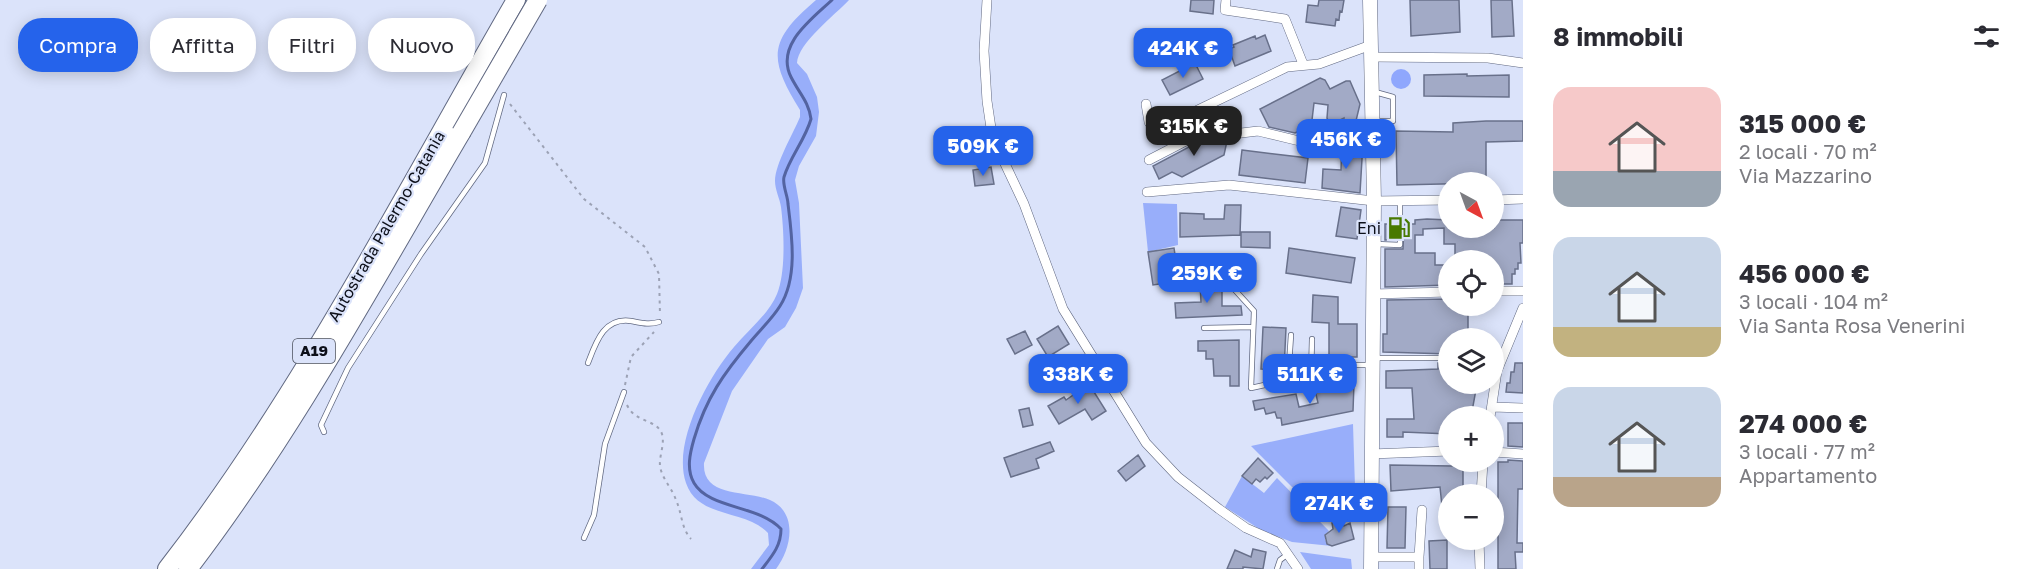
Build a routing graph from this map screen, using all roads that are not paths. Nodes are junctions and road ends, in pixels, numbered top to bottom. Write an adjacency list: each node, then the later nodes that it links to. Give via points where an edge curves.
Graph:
1 (516, 0): 52 (highway, Autostrada Palermo-Catania / A19, via 310,358 245,460)
2 (538, 0): 53 (highway, Autostrada Palermo-Catania / A19, bridge, via 324,367 259,470)
3 (987, 0): 49 (street, via 984,51 991,128 1063,309 1158,457 1219,509 1246,528 1280,543)
4 (1226, 0): 8 (street, via 1224,10 1285,19)
5 (1370, 0): 6 (main road)
6 (1371, 51): 7 (street); 8 (street, via 1319,64); 9 (main road)
7 (1523, 63)
8 (1303, 64): 11 (street, via 1287,67 1177,120 1149,122)
9 (1372, 91): 12 (main road); 12 (lane, via 1393,97 1393,121)
10 (504, 96): 41 (lane, via 485,163 348,368 321,425)
11 (1146, 104)
12 (1373, 128): 13 (street, via 1330,132 1312,144 1258,131 1233,134 1226,120); 18 (main road)
13 (1149, 160)
14 (1147, 192): 18 (street, via 1229,185)
15 (1523, 199): 17 (street)
16 (1438, 200): 19 (street)
17 (1504, 200)
18 (1374, 201): 19 (street); 20 (main road)
19 (1400, 201): 20 (lane, via 1400,245)
20 (1374, 244): 25 (main road)
21 (1192, 279): 28 (lane, via 1224,278 1254,311)
22 (1504, 291): 23 (street)
23 (1523, 291)
24 (1438, 292): 25 (street)
25 (1373, 294): 33 (main road)
26 (1523, 308): 38 (street, via 1497,371)
27 (659, 322): 34 (lane, via 609,325 601,333)
28 (1253, 327): 29 (lane); 36 (lane, via 1251,388)
29 (1204, 328)
30 (1291, 334): 36 (lane)
31 (1312, 339): 35 (lane)
32 (1438, 359): 33 (lane)
33 (1372, 362): 35 (lane); 44 (main road)
34 (588, 363)
35 (1311, 375): 36 (lane)
36 (1288, 380)
37 (624, 392): 47 (lane, via 605,444 594,515)
38 (1492, 406)
39 (1523, 408): 40 (street)
40 (1504, 410)
41 (324, 432)
42 (1438, 451): 44 (street)
43 (1504, 453): 45 (street)
44 (1371, 454): 51 (main road)
45 (1523, 454)
46 (1422, 510): 50 (street)
47 (584, 538)
48 (1479, 550): 57 (street)
49 (1288, 554): 54 (lane); 55 (street)
50 (1419, 557): 51 (street); 56 (street)
51 (1371, 563)
52 (167, 569)
53 (188, 569)
54 (1277, 569)
55 (1298, 569)
56 (1419, 569)
57 (1480, 569)

